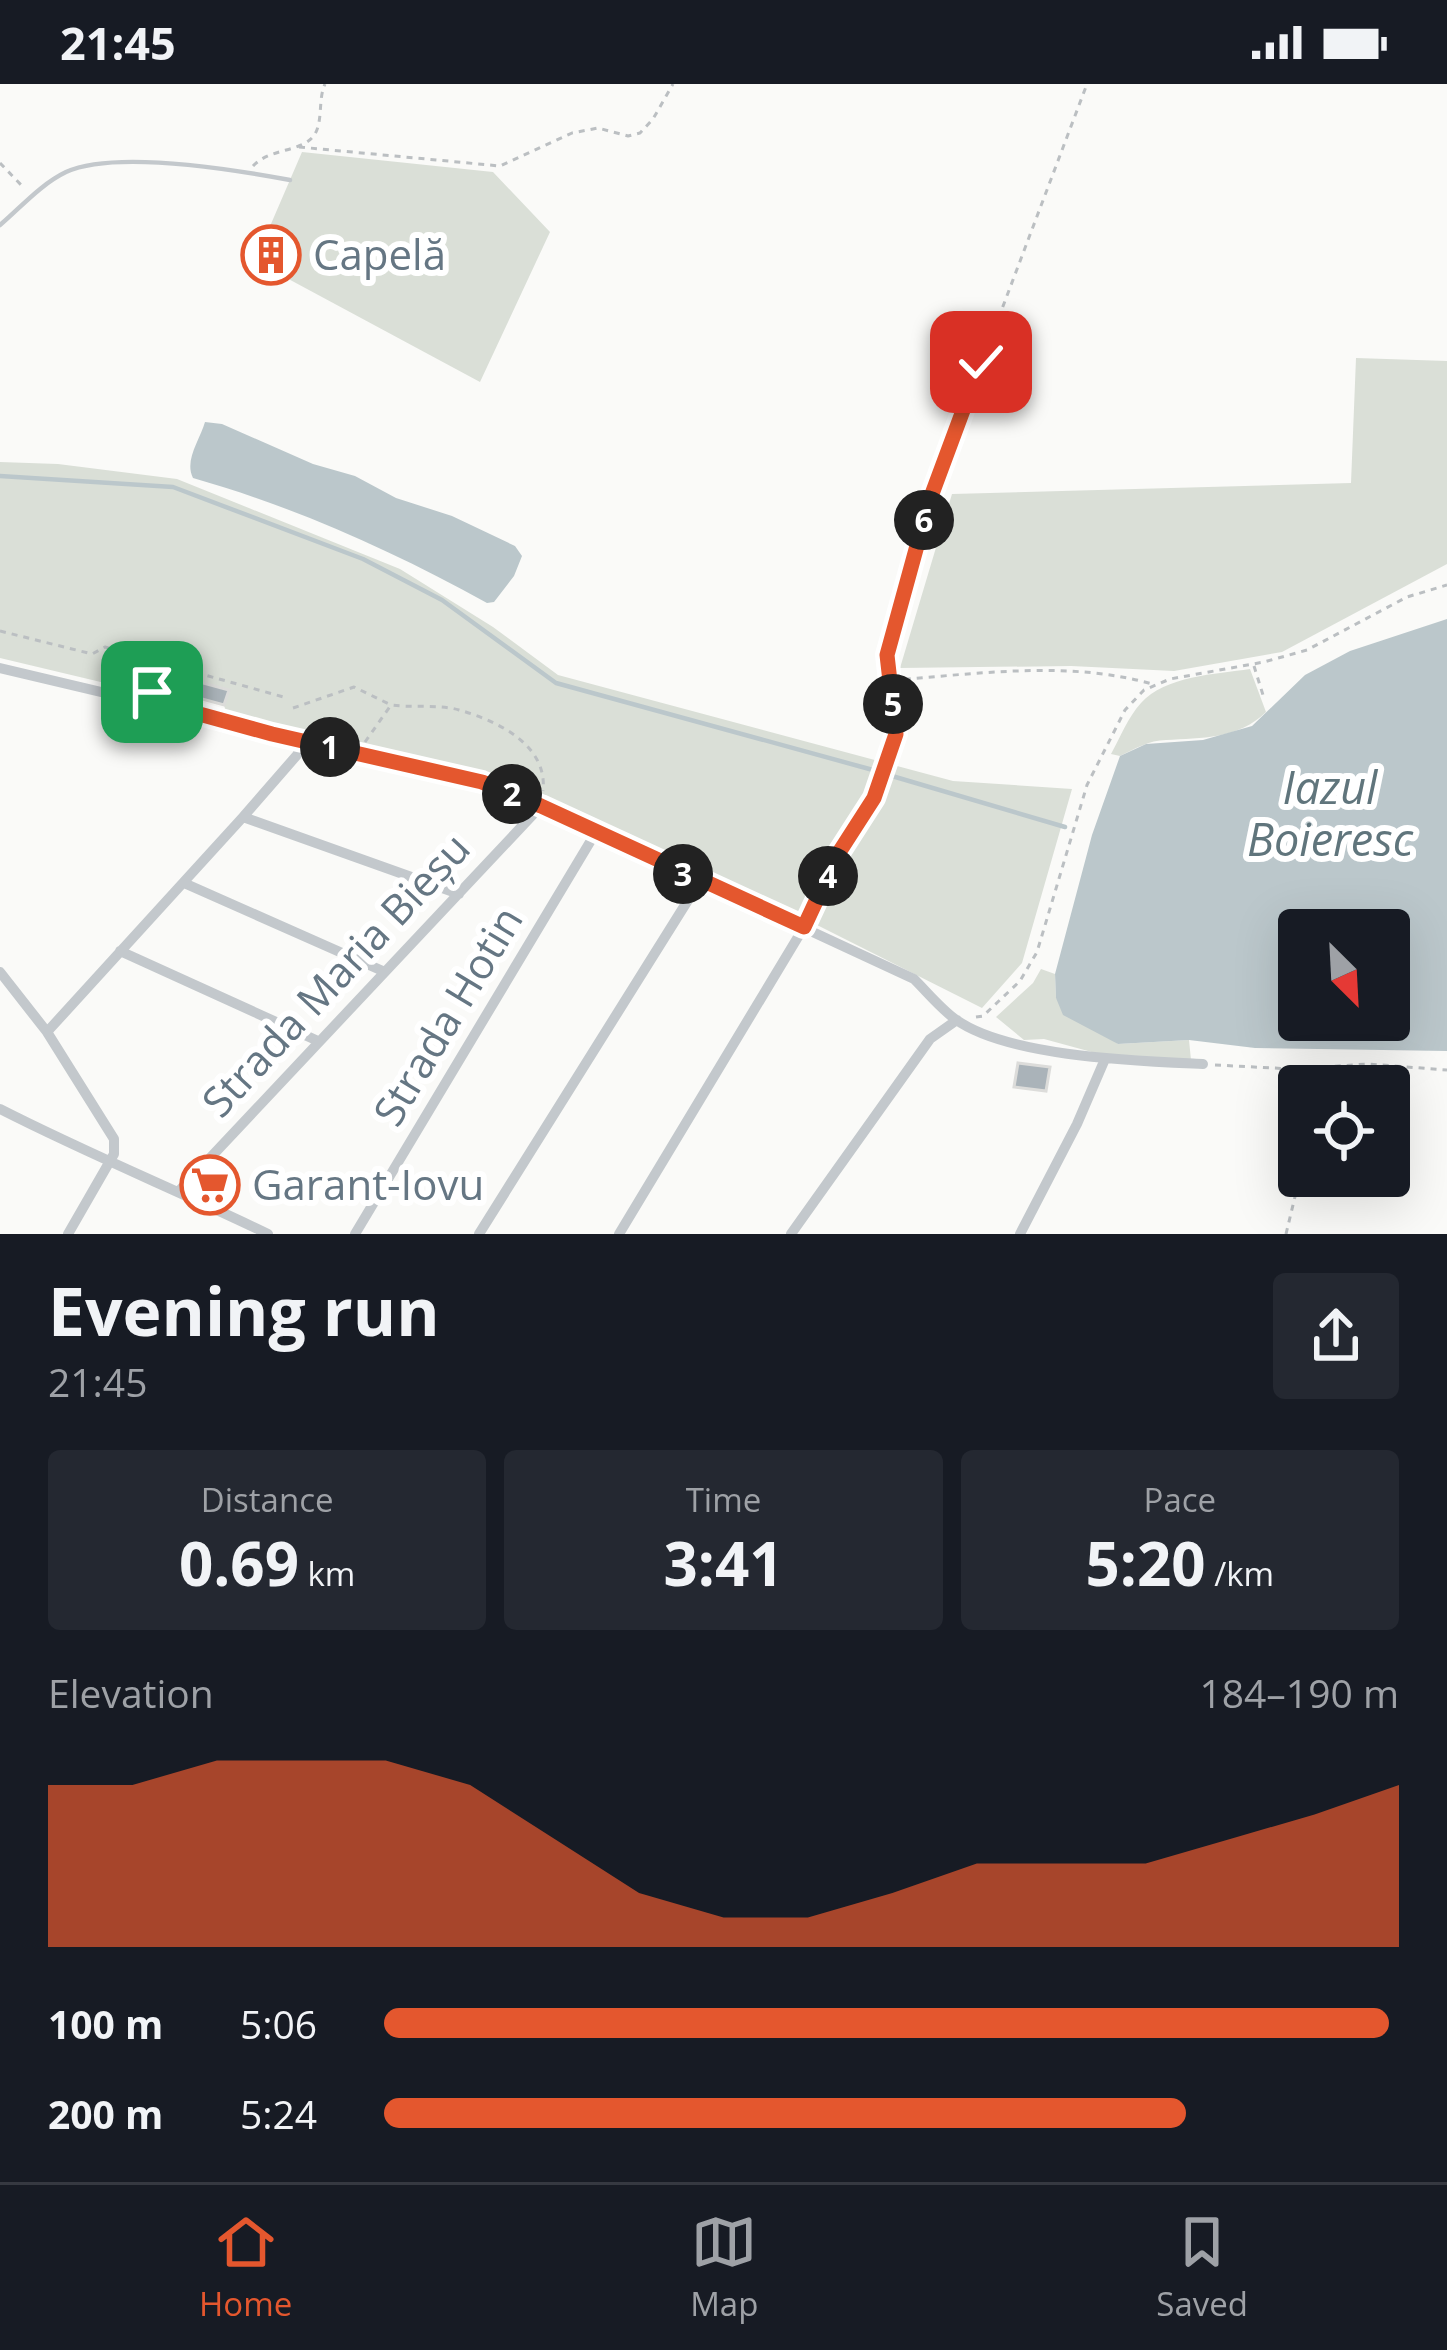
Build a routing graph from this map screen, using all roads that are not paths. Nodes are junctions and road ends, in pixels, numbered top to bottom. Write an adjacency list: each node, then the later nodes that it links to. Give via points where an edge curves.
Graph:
1 (290, 180): 2 (lane, via 98,163 66,172)
2 (0, 225)
3 (0, 668): 4 (street)
4 (304, 741): 5 (street, via 482,782); 6 (street)
5 (541, 806): 7 (street); 10 (street, Strada Maria Bieșu)
6 (243, 817): 9 (street); 10 (street)
7 (596, 832): 8 (street); 25 (street, Strada Hotin)
8 (700, 881): 11 (street); 26 (street)
9 (184, 883): 12 (street); 14 (street)
10 (459, 894): 14 (street, Strada Maria Bieșu)
11 (804, 927): 15 (street, via 914,979); 27 (street)
12 (120, 951): 16 (street); 17 (street)
13 (0, 972): 16 (street)
14 (385, 972): 17 (street, Strada Maria Bieșu)
15 (957, 1020): 18 (street, via 1024,1048); 28 (street, via 930,1039)
16 (47, 1032): 21 (street, via 114,1139)
17 (318, 1041): 22 (street, Strada Maria Bieșu)
18 (1106, 1059): 19 (street); 29 (street)
19 (1203, 1064)
20 (0, 1109): 21 (street)
21 (108, 1164): 22 (street); 23 (street)
22 (179, 1191): 24 (street)
23 (68, 1234)
24 (268, 1234)
25 (355, 1234)
26 (479, 1234)
27 (619, 1234)
28 (791, 1234)
29 (1020, 1234)

